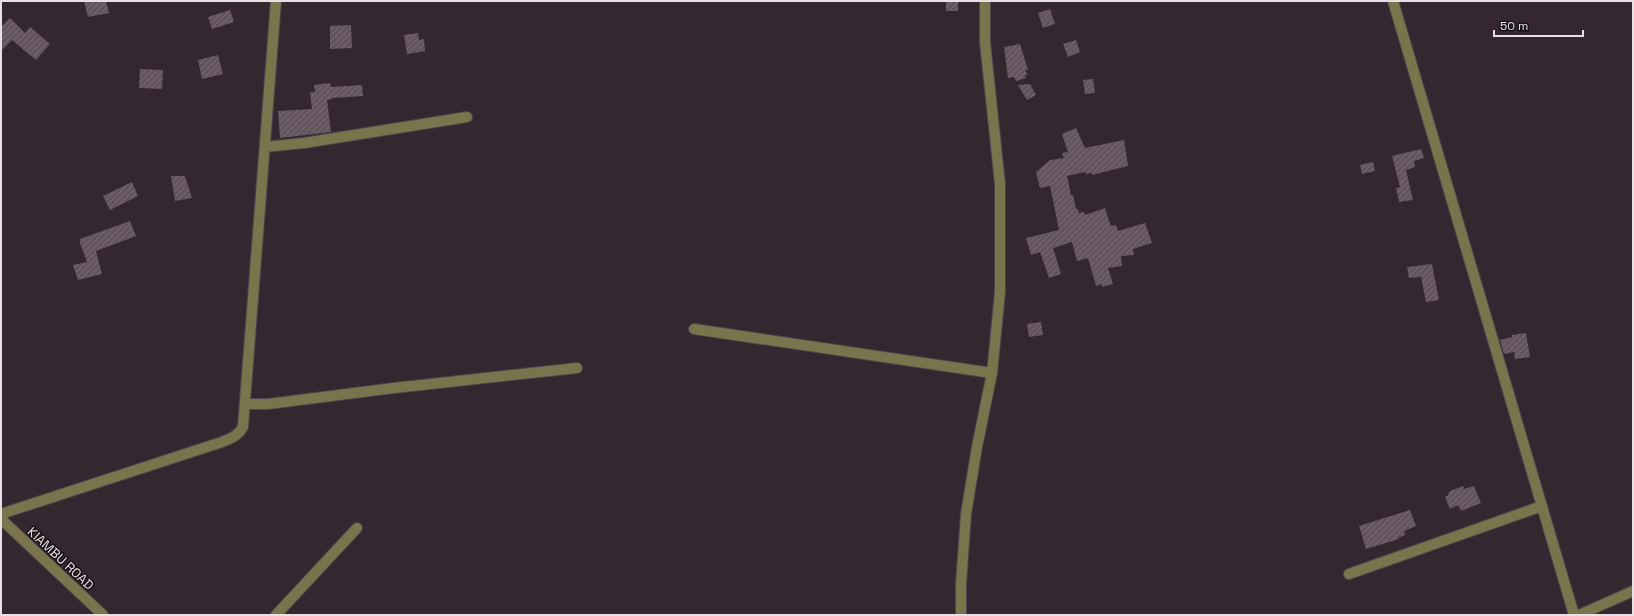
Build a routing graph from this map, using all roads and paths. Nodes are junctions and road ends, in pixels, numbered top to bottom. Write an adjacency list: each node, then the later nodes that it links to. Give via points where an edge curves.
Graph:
1 (276, 1): 5 (street)
2 (985, 1): 8 (street, via 985,42 1000,184 1000,292)
3 (1393, 1): 10 (street)
4 (467, 117): 5 (street)
5 (265, 147): 9 (street)
6 (694, 329): 8 (street)
7 (577, 368): 9 (street, via 268,404)
8 (992, 373): 18 (street, via 966,514)
9 (245, 404): 11 (street, via 243,427 234,437)
10 (1542, 506): 14 (street); 19 (street)
11 (1, 514)
12 (1, 519): 16 (street, KIAMBU ROAD)
13 (357, 528): 17 (street)
14 (1349, 574)
15 (1633, 592): 20 (street)
16 (103, 615)
17 (276, 615)
18 (961, 615)
19 (1574, 615)
20 (1579, 615)

